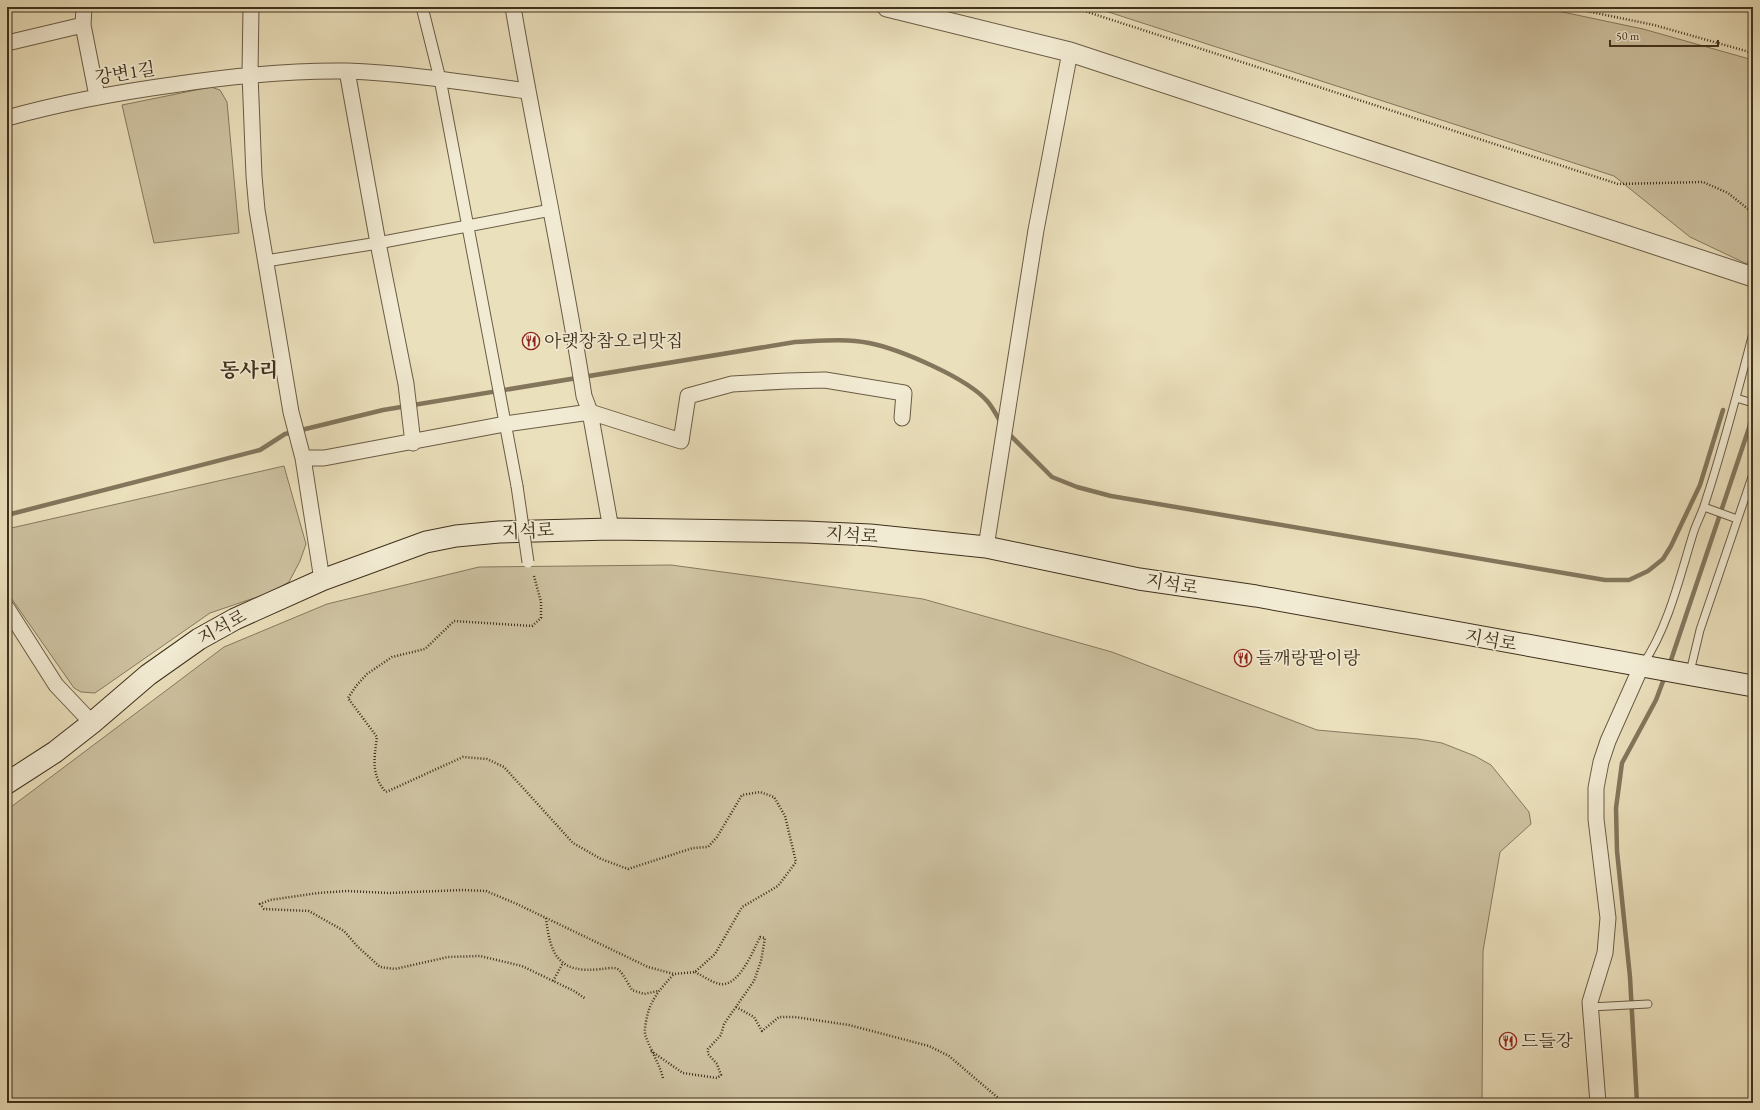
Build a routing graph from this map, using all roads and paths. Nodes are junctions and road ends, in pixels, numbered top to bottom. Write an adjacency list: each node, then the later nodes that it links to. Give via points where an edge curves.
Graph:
1 (84, 7): 8 (street)
2 (251, 7): 13 (street)
3 (422, 7): 14 (street)
4 (513, 7): 15 (street)
5 (887, 7): 10 (street)
6 (1072, 7): 19 (path, via 1618,184 1703,182 1728,193)
7 (1567, 7): 11 (path, via 1654,25)
8 (83, 25): 9 (street); 16 (street)
9 (7, 43)
10 (1070, 52): 23 (street); 36 (street, via 1036,230)
11 (1753, 53)
12 (347, 72): 13 (street, 강변1길); 14 (street, 강변1길); 21 (street)
13 (250, 74): 16 (street, 강변1길); 22 (street, via 254,176)
14 (440, 79): 15 (street, 강변1길); 20 (street)
15 (527, 90): 18 (street)
16 (97, 96): 17 (street, 강변1길)
17 (7, 118)
18 (551, 210): 20 (street); 27 (street, via 584,396)
19 (1753, 213)
20 (467, 226): 21 (street); 28 (street)
21 (378, 243): 22 (street); 30 (street, via 406,384)
22 (266, 261): 31 (street, via 291,412)
23 (1753, 277)
24 (1753, 333): 25 (lane)
25 (1739, 399): 26 (lane); 33 (lane)
26 (1753, 403)
27 (590, 412): 28 (street); 29 (street, via 681,441 688,396 732,384 825,380 904,393); 35 (street)
28 (503, 418): 30 (street); 37 (street, bridge, via 517,486)
29 (902, 418)
30 (413, 443): 31 (street, via 324,458)
31 (303, 458): 39 (street)
32 (1753, 474): 34 (lane)
33 (1704, 507): 34 (lane); 41 (lane, via 1693,532 1677,587)
34 (1738, 519): 42 (lane)
35 (611, 529): 36 (main road, 지석로, via 854,534); 39 (main road, 지석로, via 499,532 456,536 426,542)
36 (986, 547): 41 (main road, 지석로, via 1139,579 1256,596)
37 (528, 562)
38 (534, 576): 48 (path, via 541,602 541,618 532,626 454,622 425,649 392,657 367,674 356,686 348,698 377,738 374,760 378,783 386,792 463,757 486,759 504,767 573,843 601,859 628,870 693,848 708,847 742,795 760,792 774,797 785,816 796,862 778,886 742,907 715,954)
39 (322, 580): 44 (main road, 지석로, via 242,616 199,639 148,675)
40 (7, 608): 44 (street, via 56,685)
41 (1644, 668): 42 (main road, 지석로); 55 (street, via 1608,741 1596,788 1596,819 1608,918 1605,953)
42 (1685, 675): 43 (main road, 지석로)
43 (1753, 686)
44 (92, 723): 45 (main road, 지석로, via 55,752)
45 (7, 783)
46 (546, 918): 47 (path, via 552,949); 49 (path, via 648,967); 50 (path, via 486,891 389,894 347,891 270,900 260,904 264,909 309,911 344,931 380,967 395,969 448,957 480,956 522,966)
47 (563, 963): 50 (path); 51 (path, via 566,966 594,970 614,968 619,970 632,990 644,994)
48 (695, 972): 49 (path); 54 (path, via 722,984 729,982 738,977 760,937 765,938 754,981)
49 (674, 974): 51 (path)
50 (553, 981): 52 (path)
51 (658, 991): 56 (path, via 650,1004 646,1024 645,1035)
52 (586, 999)
53 (1646, 1004): 55 (lane)
54 (736, 1007): 56 (path, via 724,1024 721,1035 708,1049 708,1054 717,1064 721,1075 717,1078 683,1073); 58 (path, via 754,1017 762,1031 779,1017 795,1017 849,1025 929,1046 949,1056)
55 (1590, 1007): 59 (street)
56 (651, 1051): 57 (path)
57 (663, 1078)
58 (1004, 1103)
59 (1598, 1103)

